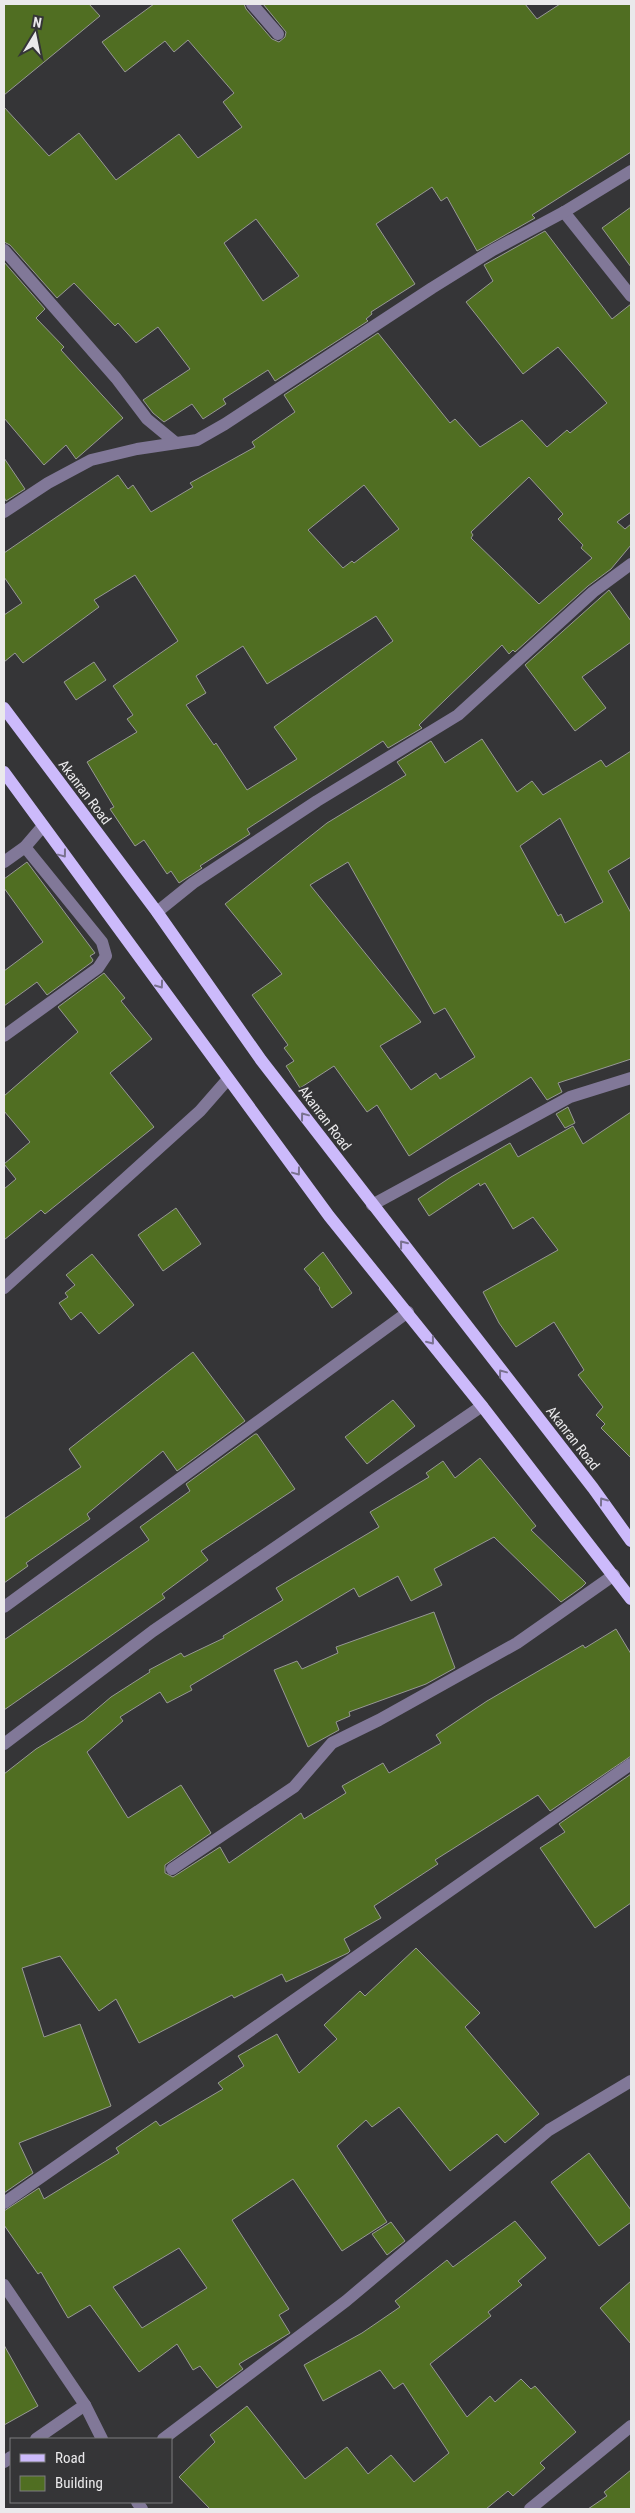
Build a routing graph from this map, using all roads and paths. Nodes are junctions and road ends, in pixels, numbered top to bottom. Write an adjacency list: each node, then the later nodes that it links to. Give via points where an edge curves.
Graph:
1 (252, 4): 2 (street)
2 (278, 34)
3 (631, 171): 4 (street)
4 (564, 212): 6 (street); 7 (street, via 432,288 225,424 197,440)
5 (4, 250): 7 (street, via 116,378 147,419)
6 (631, 296)
7 (176, 443): 8 (street, via 137,448 91,460)
8 (4, 512)
9 (631, 564): 15 (street, via 593,592 458,715 317,800 194,883)
10 (4, 708): 15 (main road, Akanran Road)
11 (4, 772): 12 (main road)
12 (42, 826): 13 (street); 18 (main road, one-way to 18)
13 (25, 847): 14 (street); 16 (street, via 102,942 106,956 98,968)
14 (4, 862)
15 (157, 912): 19 (main road, Akanran Road, one-way to 15, via 261,1060)
16 (4, 1036)
17 (631, 1078): 19 (street, via 570,1097)
18 (228, 1080): 20 (street, via 200,1111); 21 (main road, one-way to 21, via 329,1216)
19 (372, 1206): 23 (main road, Akanran Road, one-way to 19)
20 (4, 1288)
21 (408, 1312): 22 (main road, one-way to 22); 26 (street)
22 (482, 1406): 24 (main road); 27 (street, via 153,1631)
23 (631, 1540)
24 (614, 1575): 25 (main road); 29 (street, via 517,1643 332,1743 294,1787)
25 (631, 1599)
26 (4, 1607)
27 (4, 1744)
28 (631, 1764): 31 (street)
29 (172, 1869)
30 (631, 2081): 37 (street, via 549,2130 346,2301)
31 (4, 2204)
32 (4, 2285): 33 (street)
33 (85, 2405): 35 (street); 36 (street)
34 (631, 2426): 38 (street)
35 (37, 2438)
36 (102, 2438)
37 (164, 2438)
38 (530, 2509)

